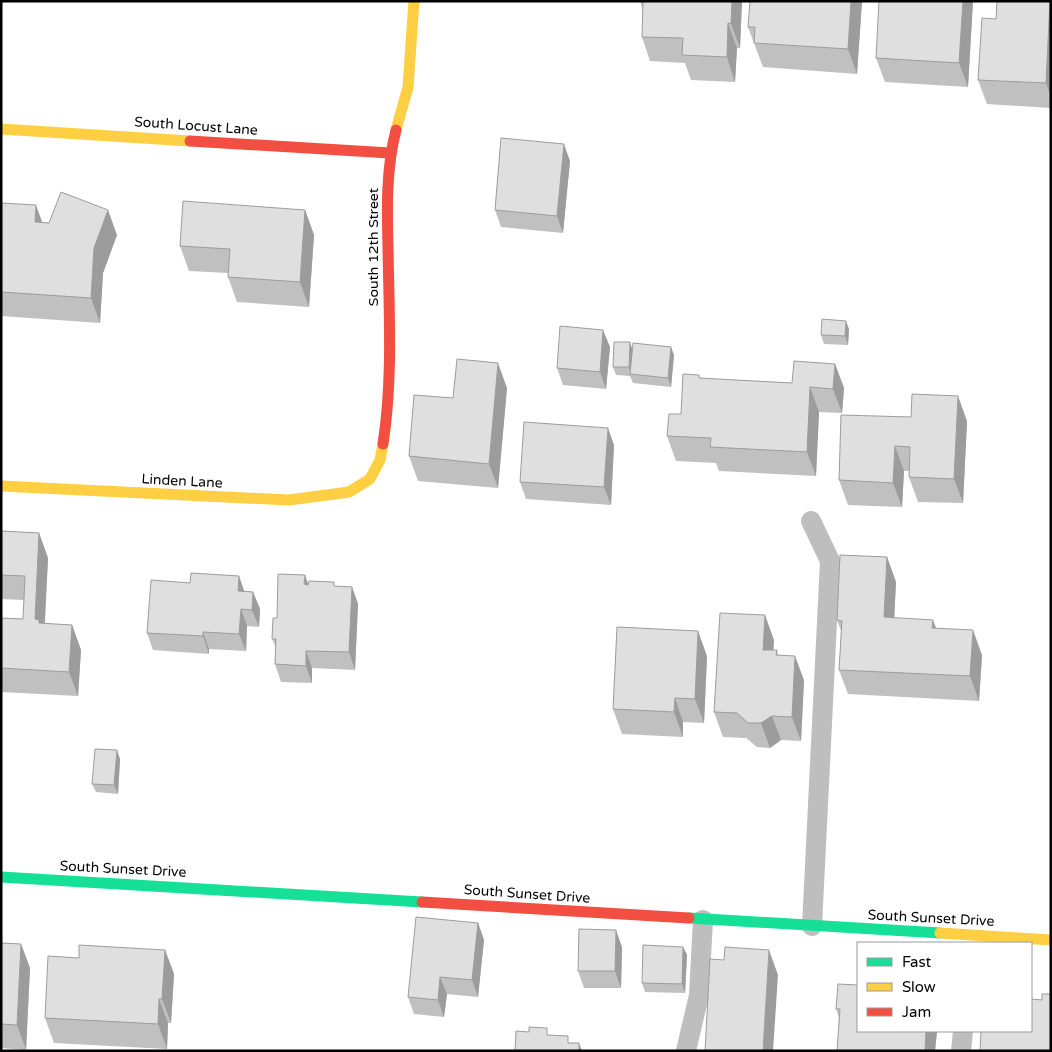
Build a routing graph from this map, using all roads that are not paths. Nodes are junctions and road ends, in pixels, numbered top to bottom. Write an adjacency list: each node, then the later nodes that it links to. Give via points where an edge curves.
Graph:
1 (414, 1): 3 (street, South 12th Street, via 408,87)
2 (1, 129): 3 (street, South Locust Lane)
3 (390, 153): 5 (street, South 12th Street, via 386,216 389,349 386,415 380,460 370,479)
4 (1, 486): 5 (street, Linden Lane, via 289,500 330,496)
5 (360, 487)
6 (812, 521): 9 (lane, via 830,561)
7 (1, 877): 8 (street, South Sunset Drive)
8 (703, 920): 9 (street, South Sunset Drive); 13 (lane, via 699,994)
9 (812, 926): 10 (street, South Sunset Drive)
10 (969, 940): 11 (street, South Sunset Drive)
11 (1051, 940)
12 (963, 1032): 14 (lane)
13 (686, 1051)
14 (961, 1051)

